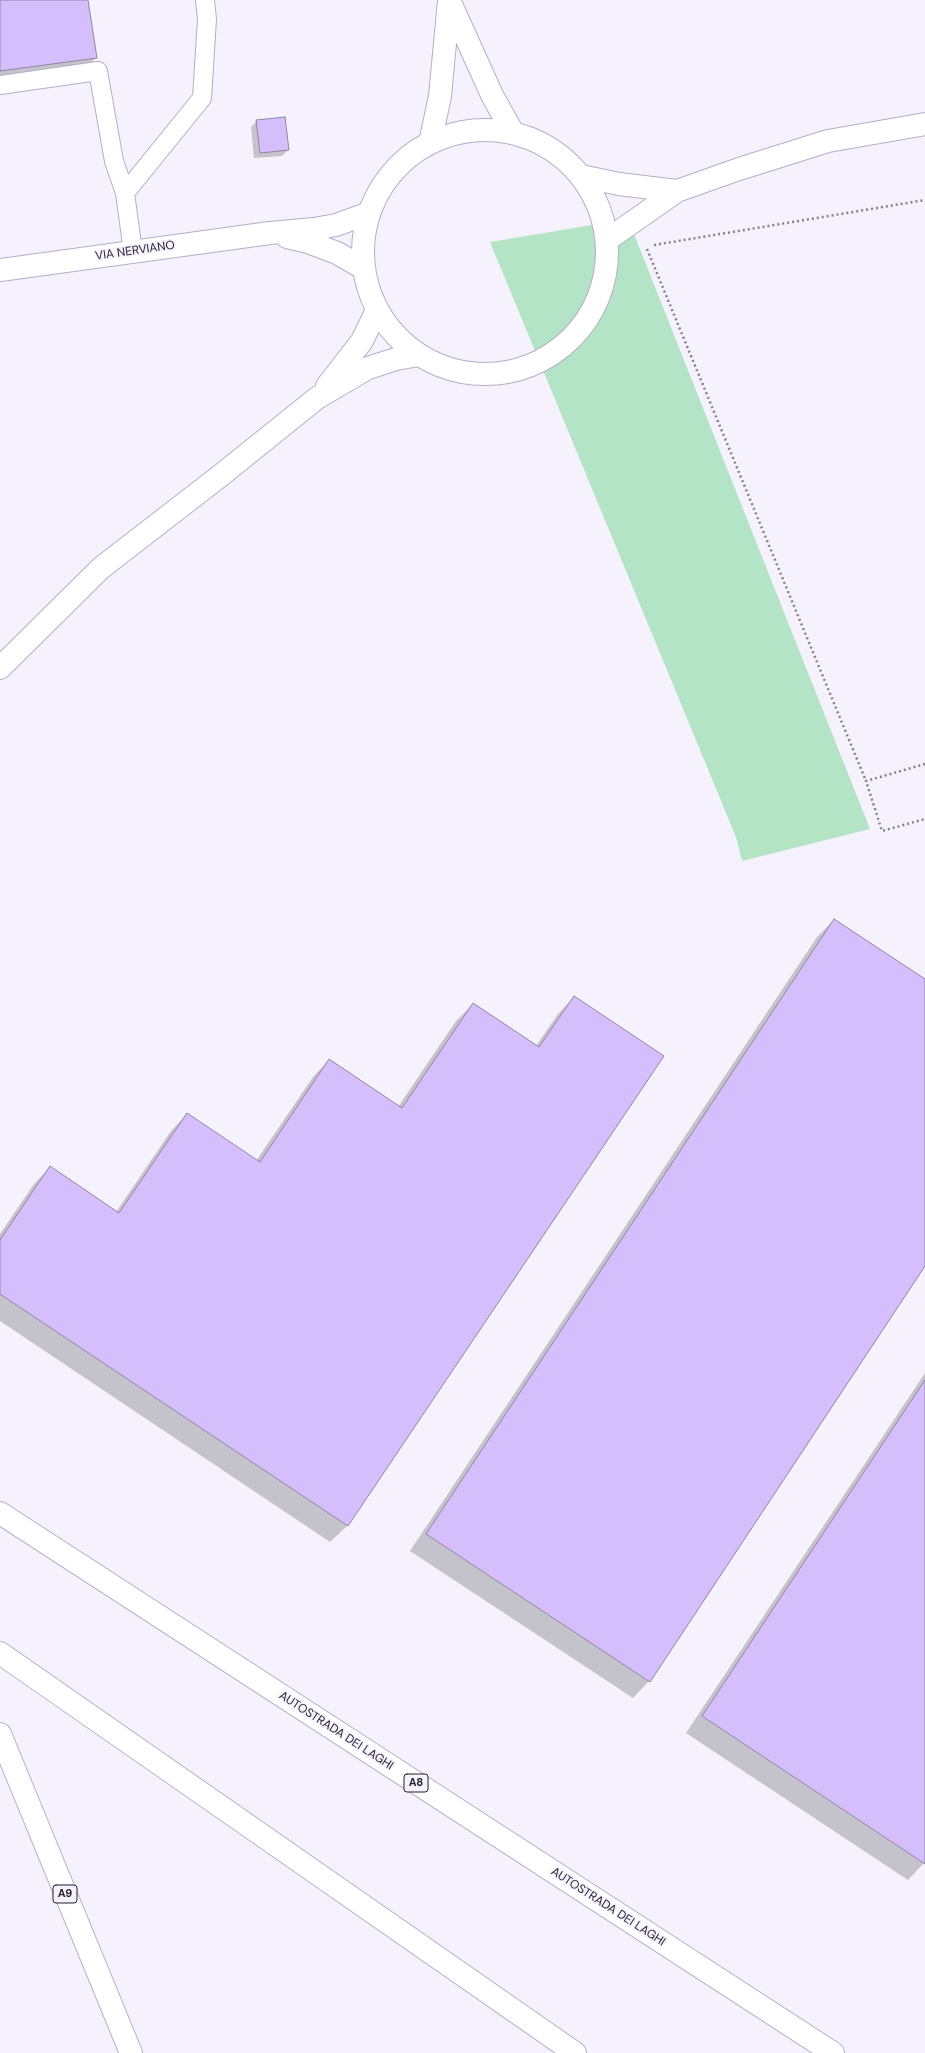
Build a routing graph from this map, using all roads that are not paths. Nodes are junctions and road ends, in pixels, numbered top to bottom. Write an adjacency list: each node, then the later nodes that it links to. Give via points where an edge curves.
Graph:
1 (205, 0): 9 (lane, via 207,20 202,98)
2 (449, 0): 5 (main road, via 492,95); 6 (main road, via 440,96)
3 (0, 85): 9 (lane, via 98,71 114,162)
4 (925, 124): 8 (main road, via 828,141)
5 (513, 133): 6 (main road, via 485,129 456,133); 7 (main road, via 539,142 562,156)
6 (430, 143): 10 (main road, via 409,156 392,172)
7 (581, 176): 8 (main road, via 619,184); 12 (main road, via 599,206)
8 (677, 191): 12 (main road)
9 (125, 193): 13 (lane)
10 (369, 213): 11 (main road, VIA NERVIANO, via 336,225); 14 (main road, via 363,240)
11 (270, 233): 13 (main road, VIA NERVIANO); 14 (main road, VIA NERVIANO, via 308,242 337,253)
12 (607, 240): 17 (main road, via 606,270 598,299 583,325 567,342 536,363 506,372 476,374 446,368)
13 (133, 252): 15 (main road, VIA NERVIANO)
14 (363, 268): 16 (main road)
15 (0, 270)
16 (377, 310): 17 (main road, via 388,327); 18 (main road, via 362,342)
17 (419, 355): 18 (main road, via 368,368)
18 (318, 398): 19 (main road, via 101,568)
19 (0, 668)
20 (0, 1513): 25 (main road, AUTOSTRADA DEI LAGHI / A8)
21 (0, 1653): 24 (main road)
22 (0, 1734): 23 (main road, A9)
23 (131, 2053)
24 (574, 2053)
25 (833, 2053)

